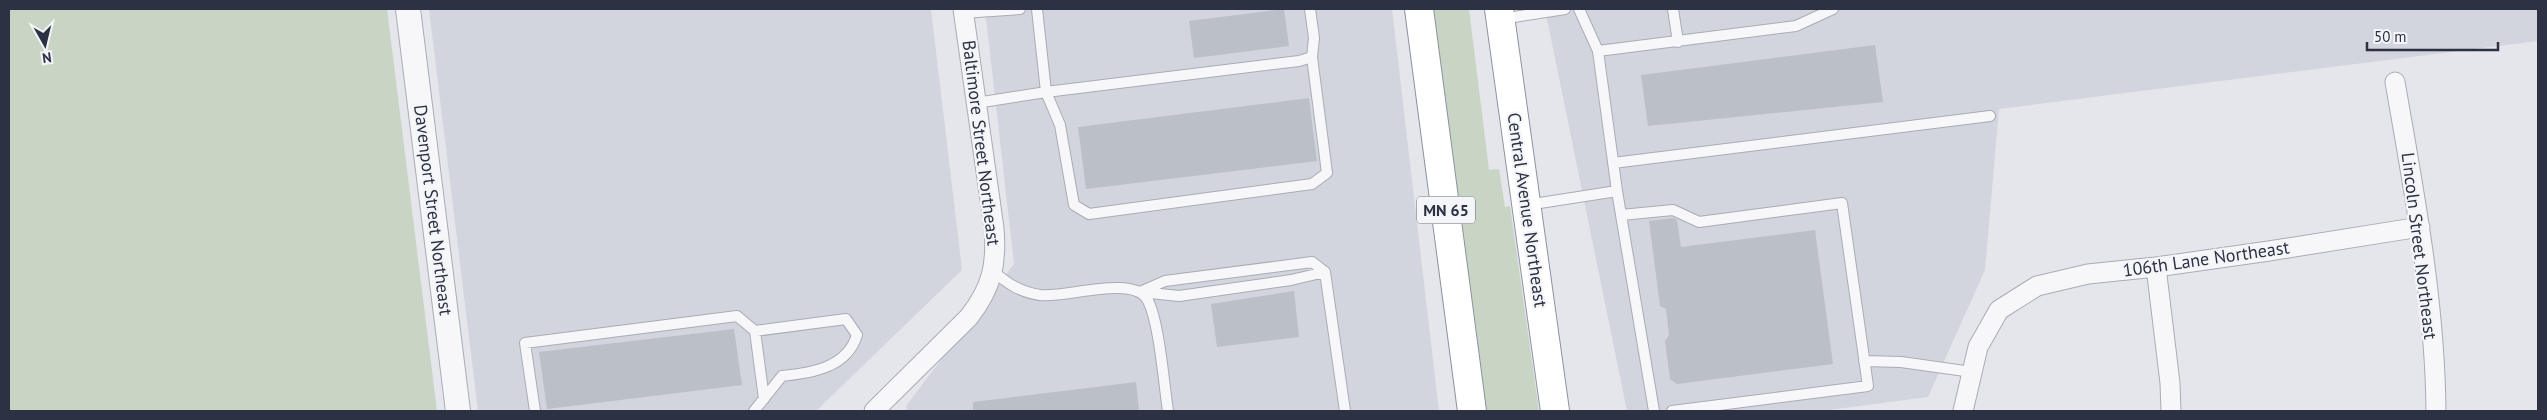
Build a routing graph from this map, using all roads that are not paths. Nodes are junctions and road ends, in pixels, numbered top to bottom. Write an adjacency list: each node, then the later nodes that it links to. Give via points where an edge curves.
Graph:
1 (408, 9): 32 (street, Davenport Street Northeast)
2 (1020, 9): 10 (lane)
3 (1036, 9): 16 (lane)
4 (1310, 9): 14 (lane, via 1314,38)
5 (1420, 9): 38 (highway, MN 65)
6 (1565, 9): 11 (lane)
7 (1579, 9): 13 (lane)
8 (1673, 9): 12 (lane)
9 (1833, 9): 12 (lane, via 1796,26)
10 (963, 11): 17 (street, Baltimore Street Northeast)
11 (1499, 14): 21 (highway, Central Avenue Northeast)
12 (1678, 42): 13 (lane)
13 (1598, 51): 19 (lane)
14 (1312, 57): 16 (lane); 16 (lane, via 1327,173 1312,184 1264,191 1089,214 1074,204 1060,125)
15 (2395, 82): 23 (street, Lincoln Street Northeast)
16 (1046, 92): 17 (lane)
17 (976, 103): 25 (street, Baltimore Street Northeast, via 994,228 996,251)
18 (1990, 116): 19 (lane)
19 (1613, 163): 20 (lane)
20 (1617, 191): 21 (lane); 22 (lane)
21 (1526, 205): 39 (highway, Central Avenue Northeast)
22 (1621, 215): 29 (lane, via 1673,210 1699,222 1842,203); 40 (lane)
23 (2420, 227): 24 (street, 106th Lane Northeast); 44 (street, Lincoln Street Northeast)
24 (2156, 267): 30 (street, 106th Lane Northeast, via 2088,274 2036,286 1999,310 1978,348); 43 (street)
25 (993, 271): 27 (lane, via 1011,286 1041,295 1119,288); 35 (street, Baltimore Street Northeast, via 985,295 969,317)
26 (1325, 272): 27 (lane, via 1179,296); 27 (lane, via 1312,262 1165,281); 37 (lane)
27 (1140, 292): 36 (lane, via 1146,298 1155,322)
28 (755, 331): 31 (lane); 31 (lane, via 846,319 857,335 854,346 830,365 814,373 782,376); 33 (lane, via 737,316 525,343)
29 (1864, 361): 30 (lane, via 1901,362); 41 (lane, via 1868,386)
30 (1972, 372): 42 (street)
31 (764, 399): 34 (lane)
32 (458, 411)
33 (535, 411)
34 (754, 411)
35 (875, 411)
36 (1168, 411)
37 (1344, 411)
38 (1472, 411)
39 (1555, 411)
40 (1654, 411)
41 (1672, 411)
42 (1963, 411)
43 (2171, 411)
44 (2436, 411)

